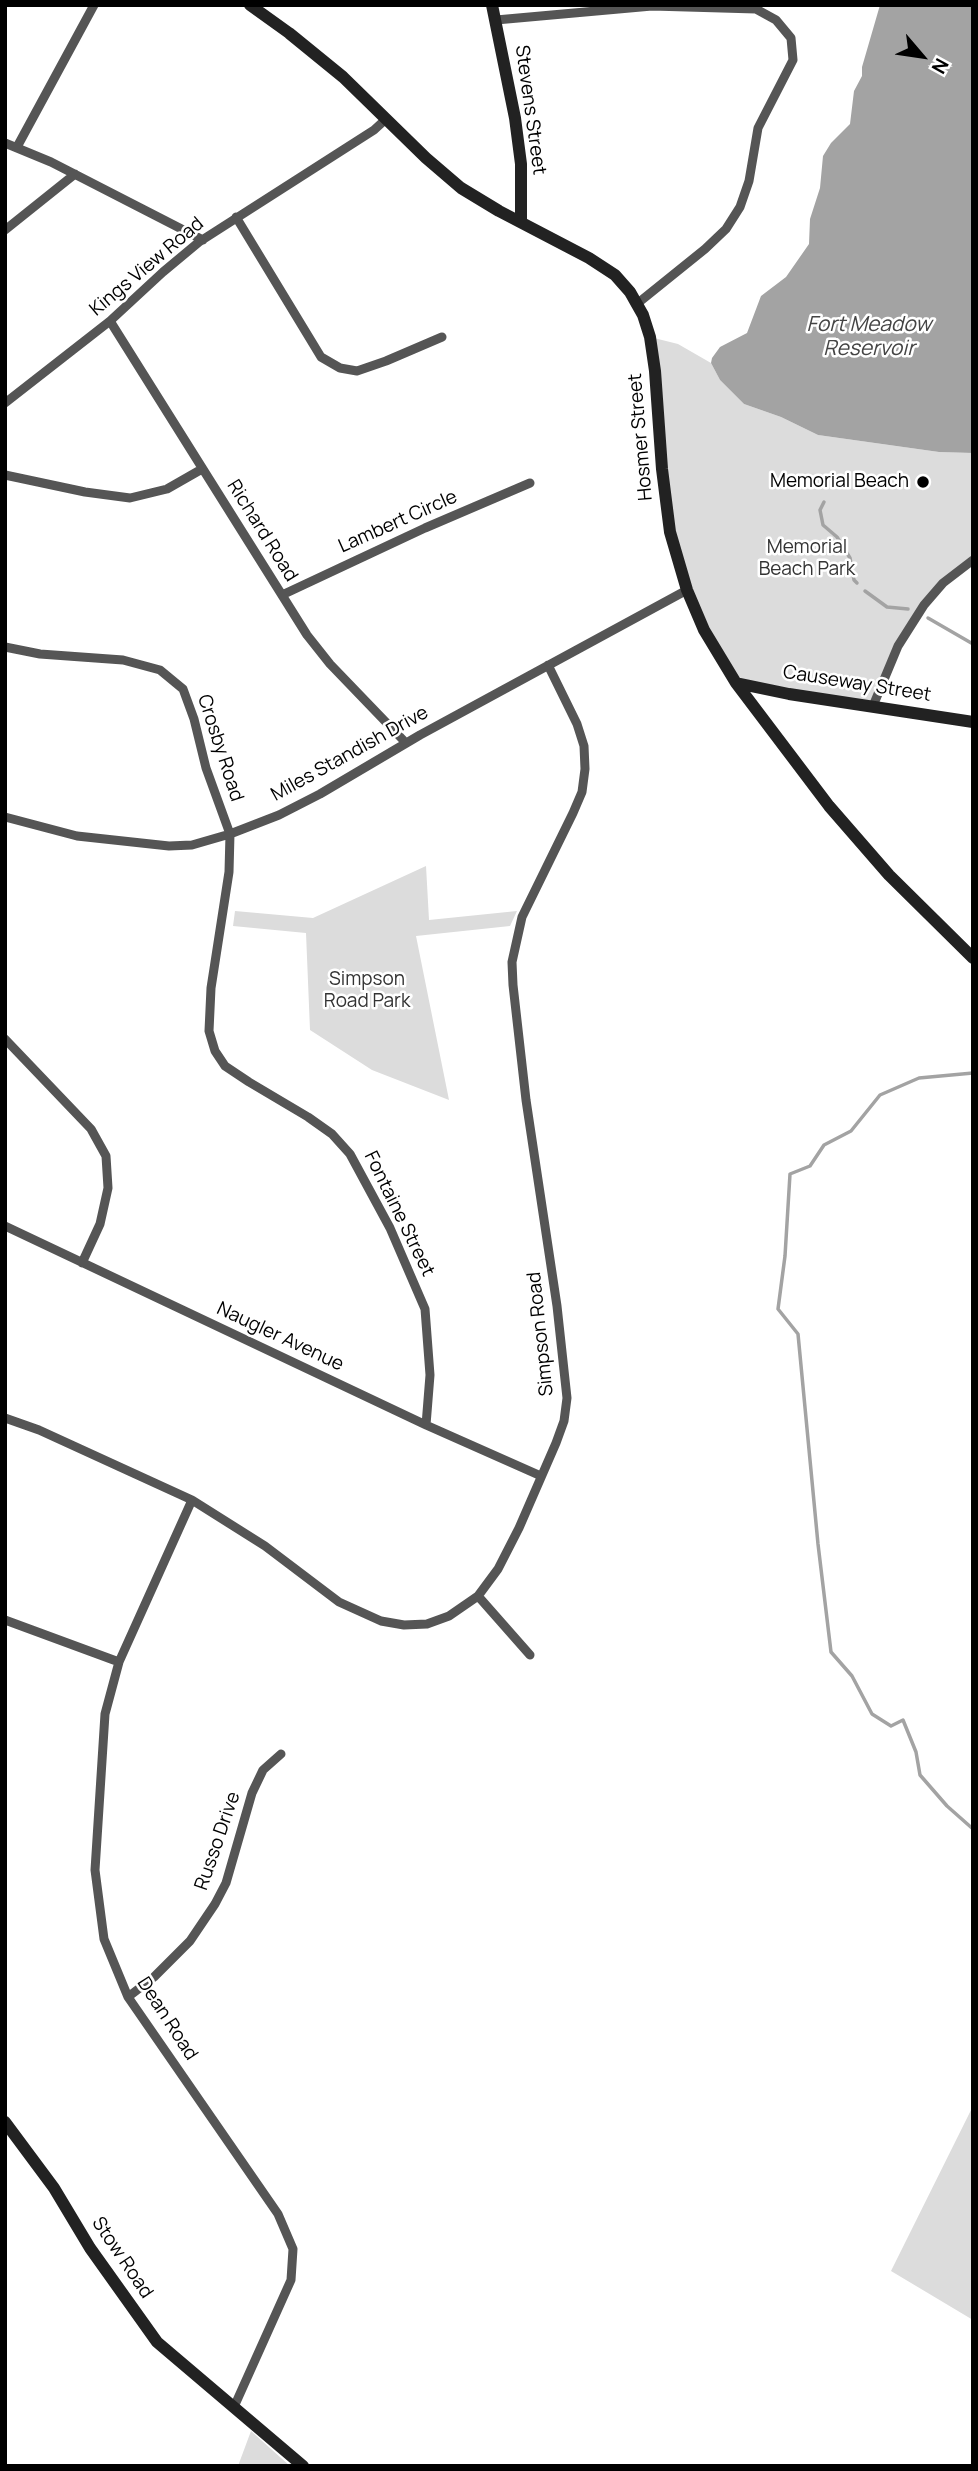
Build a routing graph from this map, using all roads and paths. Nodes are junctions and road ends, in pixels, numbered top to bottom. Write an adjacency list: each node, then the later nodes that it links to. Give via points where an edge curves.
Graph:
1 (94, 5): 7 (street)
2 (250, 5): 5 (street, Hosmer Street, via 343,77)
3 (492, 5): 4 (street, Stevens Street)
4 (496, 20): 10 (street, Stevens Street, via 518,141); 13 (street, via 652,6 756,9 776,20 791,38 793,60 758,128 740,207 705,249)
5 (386, 120): 9 (street, Kings View Road); 10 (street, Hosmer Street, via 461,188)
6 (5, 143): 7 (street)
7 (17, 148): 8 (street)
8 (75, 174): 11 (street); 12 (street)
9 (236, 217): 12 (street, Kings View Road); 15 (street, via 321,357 340,368 357,370)
10 (521, 222): 13 (street, Hosmer Street, via 604,267)
11 (5, 230)
12 (203, 240): 14 (street, Kings View Road)
13 (638, 303): 21 (street, Hosmer Street, via 650,337 667,515)
14 (110, 321): 16 (street, Kings View Road); 17 (street, Richard Road)
15 (442, 337)
16 (5, 404)
17 (202, 469): 18 (street, via 167,489 130,498); 22 (street, Richard Road)
18 (5, 475)
19 (530, 483): 22 (street, Lambert Circle)
20 (970, 562): 26 (street, via 934,592 911,624)
21 (687, 590): 24 (street, Miles Standish Drive); 25 (street, Hosmer Street, via 704,630)
22 (282, 595): 28 (street, Richard Road, via 330,664)
23 (5, 646): 30 (street, Crosby Road, via 40,654 123,660 160,670 183,690)
24 (548, 665): 28 (street, Miles Standish Drive); 37 (street, Simpson Road, via 584,746 585,769 582,792 522,917 512,962 514,1009 568,1398 564,1421)
25 (736, 683): 26 (street, Causeway Street); 31 (street, Hosmer Street, via 859,843)
26 (873, 706): 27 (street, Causeway Street)
27 (973, 722)
28 (406, 743): 30 (street, Miles Standish Drive, via 310,800)
29 (5, 817): 30 (street, Miles Standish Drive, via 77,836 169,846)
30 (230, 834): 36 (street, Fontaine Street, via 229,872 211,988 209,1031 215,1051 225,1066 309,1116 350,1154 390,1228 425,1309 430,1375)
31 (973, 958)
32 (5, 1039): 34 (street, via 90,1129 106,1156 108,1188 100,1224)
33 (5, 1226): 34 (street, Naugler Avenue)
34 (82, 1263): 36 (street, Naugler Avenue)
35 (5, 1418): 38 (street, Simpson Road)
36 (426, 1425): 37 (street, Naugler Avenue)
37 (541, 1476): 39 (street, Simpson Road, via 498,1569)
38 (192, 1500): 39 (street, Simpson Road, via 256,1539 339,1602 381,1621 427,1624 449,1616); 42 (street, Dean Road)
39 (478, 1596): 41 (street)
40 (5, 1620): 42 (street)
41 (530, 1655)
42 (119, 1662): 44 (street, Dean Road, via 105,1714 95,1870 104,1939)
43 (281, 1754): 44 (street, Russo Drive, via 262,1770 226,1884 215,1904 190,1941)
44 (128, 1997): 46 (street, Dean Road, via 278,2214 293,2249 291,2280)
45 (5, 2122): 46 (street, Stow Road, via 149,2331)
46 (229, 2403): 47 (street, Stow Road)
47 (303, 2466)

